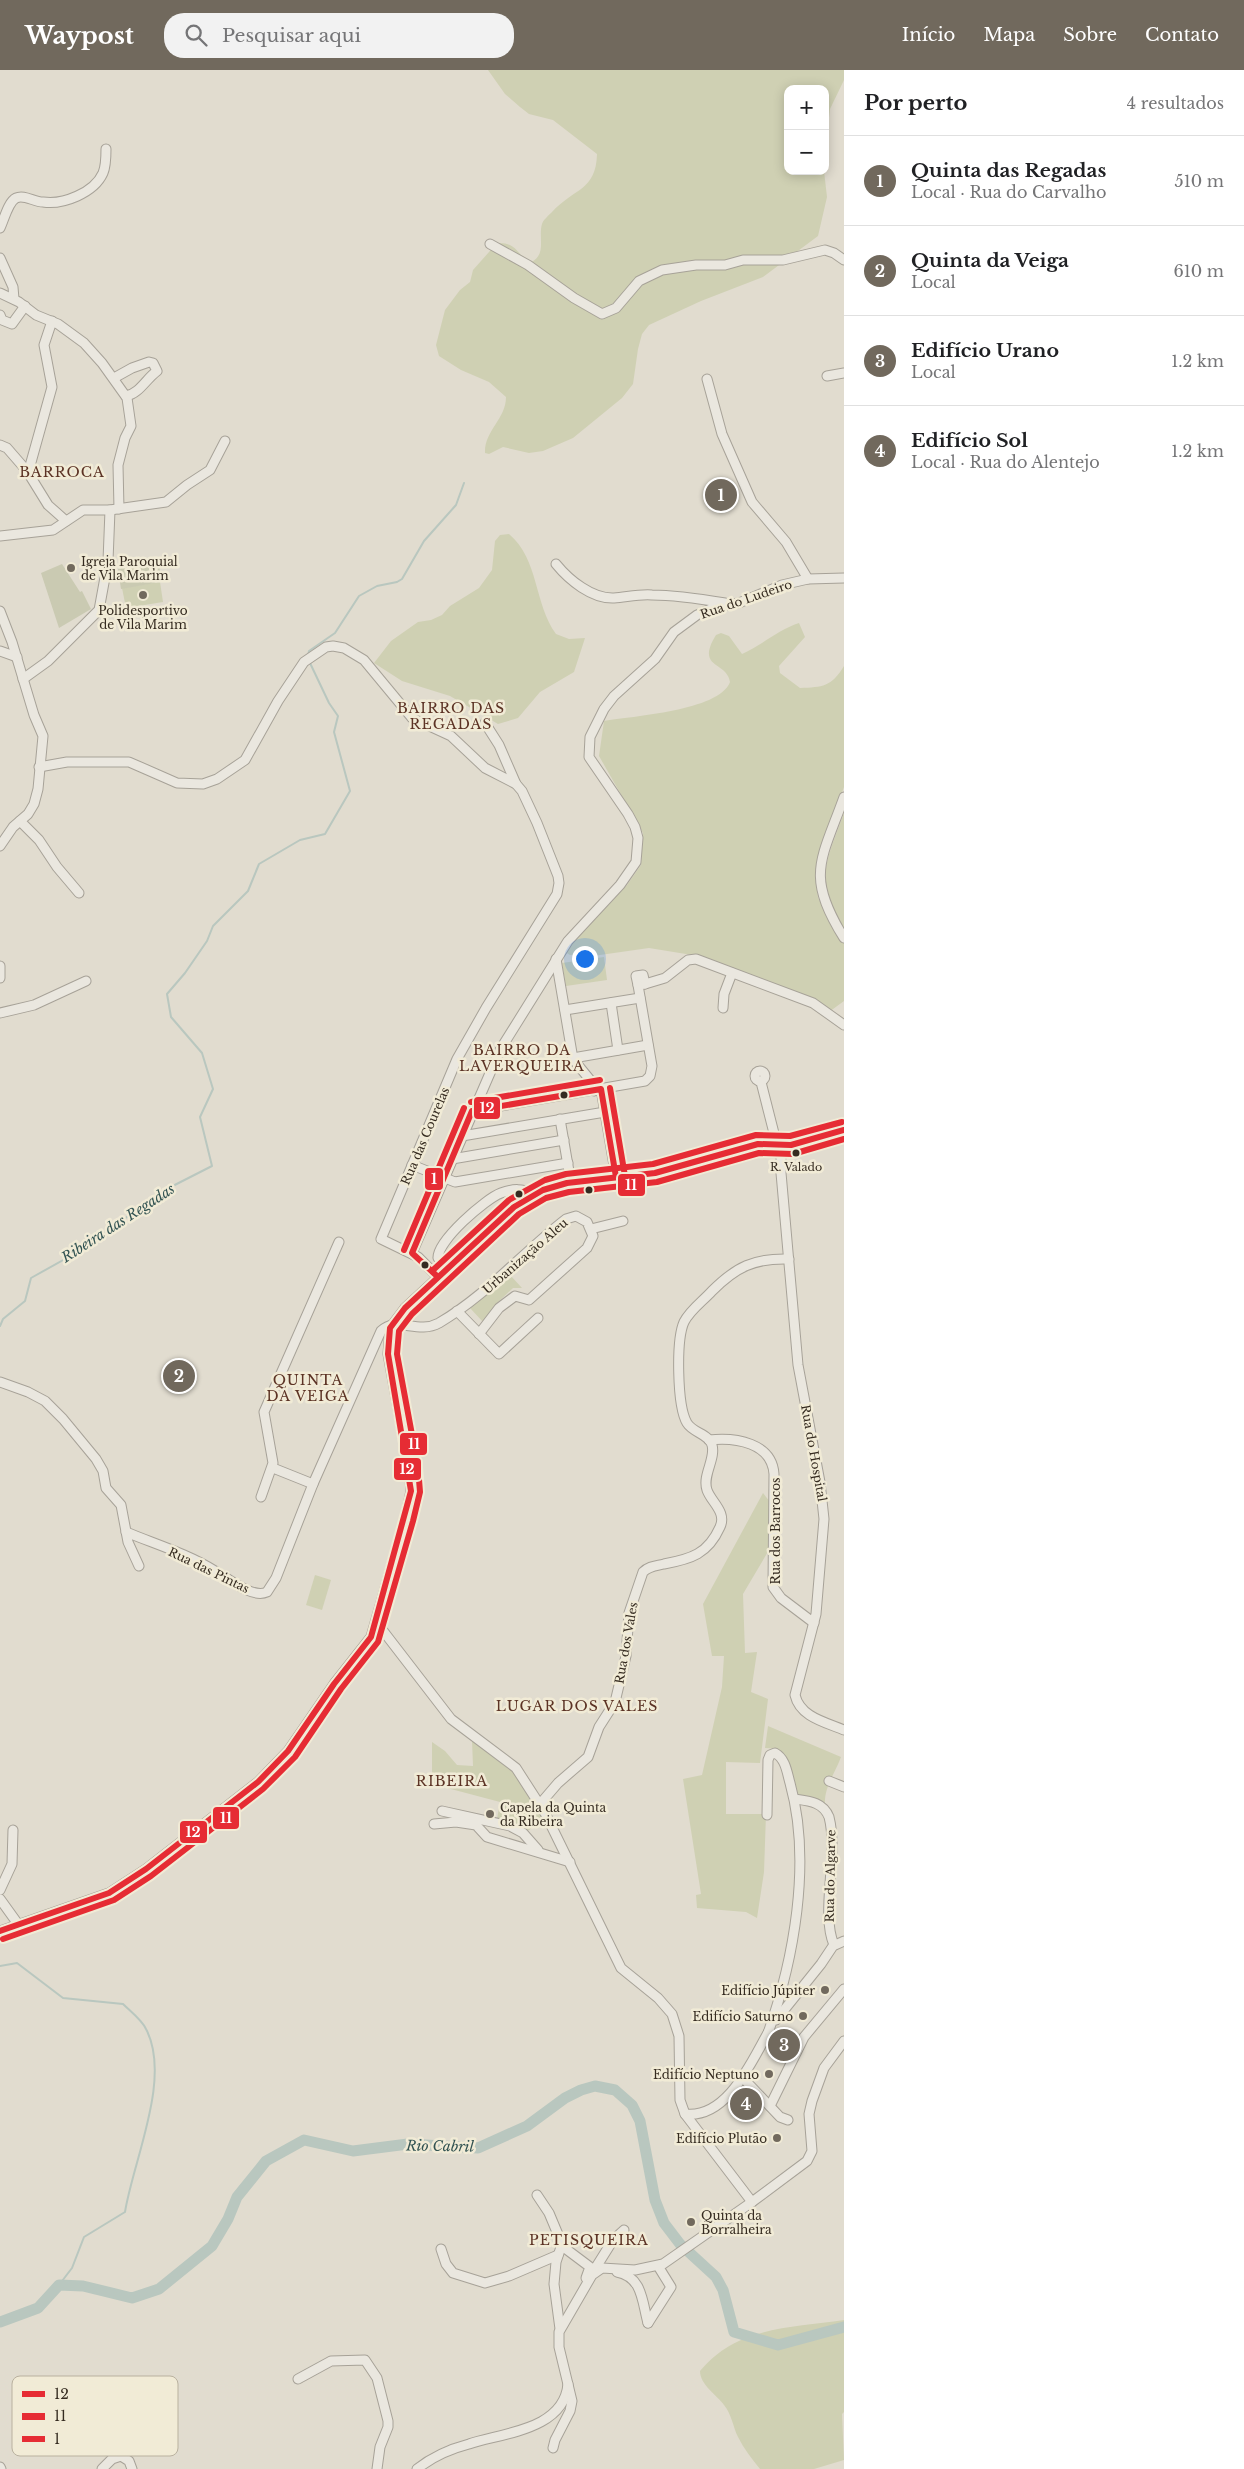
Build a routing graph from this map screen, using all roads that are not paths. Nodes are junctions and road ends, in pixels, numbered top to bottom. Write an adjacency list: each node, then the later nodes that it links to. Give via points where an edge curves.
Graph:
1 (106, 150): 2 (street, via 102,175 89,188 57,203 18,197 12,202)
2 (0, 228)
3 (490, 244): 5 (street, via 602,314 616,308 639,281 662,270 725,265 743,260 783,260 825,250)
4 (0, 258): 7 (street, via 13,287)
5 (844, 260)
6 (0, 293): 7 (street)
7 (14, 299): 8 (street)
8 (25, 306): 9 (street, via 12,324 2,320); 10 (street, via 34,314)
9 (0, 315)
10 (52, 321): 13 (street, via 87,346); 18 (street, via 44,345 52,387)
11 (844, 373): 12 (street)
12 (827, 376)
13 (114, 378): 15 (street); 15 (street, via 137,366 149,362 154,364 157,371 136,392)
14 (707, 379): 24 (street, via 722,432 753,504 786,542)
15 (126, 396): 19 (street, via 131,424 118,465)
16 (226, 441): 19 (street, via 212,468 170,500)
17 (0, 445): 18 (street, via 7,448)
18 (28, 473): 20 (street, via 48,505)
19 (114, 510): 20 (street, via 83,510); 29 (street, via 100,610 48,662)
20 (66, 521): 21 (street, via 51,530)
21 (0, 536)
22 (556, 564): 25 (street, via 566,576 600,596 650,594)
23 (844, 578): 24 (street, Rua do Ludeiro)
24 (808, 579): 25 (street, Rua do Ludeiro, via 772,588)
25 (732, 604): 38 (street, Rua do Ludeiro, via 708,610 674,632 655,659 614,696 595,724 589,757 628,814 638,838 638,850 630,874 568,941)
26 (0, 611): 28 (street)
27 (0, 651): 28 (street)
28 (17, 657): 29 (street)
29 (23, 680): 31 (street, via 43,734)
30 (485, 723): 32 (street, Rua das Courelas, via 499,744)
31 (39, 767): 32 (street, via 67,762 129,762 182,784 203,784 217,779 245,760 304,662 326,647 333,646 344,648 364,660 412,718 451,736 485,768); 34 (street, via 34,804)
32 (516, 784): 63 (street, Rua das Courelas, via 537,823 558,876 557,894 457,1059)
33 (844, 797): 37 (street, via 822,857 820,874 824,902)
34 (20, 821): 35 (street); 36 (street, via 39,840)
35 (0, 846)
36 (79, 893)
37 (844, 938)
38 (556, 959): 46 (street); 54 (street, Rua do Ludeiro, via 500,1050)
39 (0, 966): 41 (street)
40 (732, 973): 43 (street, via 692,959 669,976 641,984); 45 (street, via 724,994); 48 (street, via 813,1003)
41 (0, 978)
42 (86, 981): 47 (street, via 34,1005)
43 (640, 998): 44 (street); 49 (street)
44 (611, 1003): 46 (street); 50 (street)
45 (723, 1008)
46 (565, 1010): 51 (street)
47 (0, 1013)
48 (844, 1025)
49 (648, 1045): 50 (street); 53 (street, via 652,1066 648,1079)
50 (618, 1050): 51 (street)
51 (573, 1058): 53 (street)
52 (761, 1082): 60 (street, Rua do Hospital)
53 (598, 1090): 54 (street); 55 (street)
54 (472, 1111): 58 (street, Rua do Ludeiro)
55 (605, 1112): 56 (street); 64 (street)
56 (560, 1119): 58 (street); 59 (street)
57 (844, 1130): 60 (street, via 799,1143)
58 (462, 1136): 61 (street, Rua do Ludeiro)
59 (564, 1140): 61 (street); 62 (street)
60 (779, 1145): 64 (street, via 758,1144 659,1172); 72 (street, Rua do Hospital)
61 (452, 1159): 65 (street, Rua do Ludeiro)
62 (568, 1163): 65 (street, via 457,1182); 66 (street)
63 (412, 1165): 65 (street); 71 (street, Rua das Courelas, via 381,1239)
64 (616, 1177): 66 (street)
65 (444, 1179): 71 (street, Rua do Ludeiro)
66 (571, 1183): 67 (street)
67 (534, 1193): 73 (street, via 514,1206); 73 (street, via 517,1188 486,1202 442,1244 438,1257)
68 (624, 1221): 69 (street)
69 (591, 1229): 75 (street, Urbanização Aleu, via 580,1217 566,1219 504,1276); 80 (street, Urbanização Aleu, via 591,1243 583,1252 529,1300 515,1296 506,1302)
70 (339, 1242): 85 (street, via 264,1412)
71 (412, 1253): 74 (street)
72 (789, 1259): 84 (street, via 764,1259 745,1265 721,1282 684,1323 679,1365 684,1415 693,1429); 91 (street, Rua do Hospital, via 798,1365 822,1500 823,1545)
73 (449, 1267): 74 (street)
74 (438, 1277): 76 (street)
75 (458, 1310): 79 (street, Urbanização Aleu, via 427,1328); 80 (street)
76 (402, 1311): 78 (street); 79 (street)
77 (538, 1318): 80 (street, via 500,1354)
78 (392, 1324): 79 (street, Urbanização Aleu); 81 (street); 82 (street)
79 (410, 1325)
80 (480, 1334)
81 (377, 1338): 82 (street); 86 (street)
82 (389, 1338): 90 (street, via 389,1368 411,1486)
83 (0, 1382): 88 (street, via 34,1394 63,1419 102,1468 106,1488 121,1505)
84 (709, 1440): 91 (street, Rua dos Barrocos, via 744,1442 771,1458 774,1474 773,1586 781,1598); 96 (street, Rua dos Vales, via 712,1449 706,1487 722,1516 720,1528 694,1558 652,1566 643,1572 629,1613 626,1656 614,1702 599,1726 588,1757)
85 (273, 1468): 86 (street); 87 (street)
86 (313, 1484): 88 (street, Rua das Pintas, via 276,1578 270,1589 262,1594)
87 (261, 1497)
88 (126, 1532): 89 (street)
89 (139, 1566)
90 (377, 1623): 96 (street, via 452,1719 513,1765); 105 (street, via 368,1642 334,1684 288,1751 258,1782 146,1869 108,1893 90,1902)
91 (814, 1623): 92 (street, Rua do Hospital, via 795,1698 807,1714)
92 (844, 1730)
93 (829, 1781): 94 (street)
94 (844, 1788)
95 (795, 1799): 98 (street, via 782,1759 771,1754); 108 (street, Rua do Algarve, via 818,1804 829,1817 832,1867 829,1926); 110 (street, via 800,1871 796,1915 782,1991)
96 (540, 1804): 102 (street)
97 (442, 1811): 101 (street, via 510,1826 523,1833)
98 (767, 1815)
99 (434, 1824): 101 (street, via 456,1822 475,1825 487,1836)
100 (13, 1830): 103 (street, via 12,1866)
101 (538, 1851): 102 (street)
102 (570, 1862): 114 (street, via 622,1970 658,1998 674,2018 679,2040 680,2100)
103 (0, 1890)
104 (0, 1899): 105 (street)
105 (18, 1924): 106 (street)
106 (0, 1931)
107 (844, 1941): 108 (street)
108 (834, 1945): 110 (street)
109 (844, 1990): 113 (street, via 804,2037)
110 (767, 2036): 112 (street)
111 (844, 2041): 117 (street, via 824,2068 812,2101 809,2114 810,2158)
112 (743, 2078): 113 (street); 114 (street, via 718,2103 697,2113)
113 (770, 2106): 115 (street, via 782,2119)
114 (685, 2114): 117 (street)
115 (788, 2120)
116 (537, 2195): 119 (street, via 549,2213)
117 (752, 2202): 122 (street)
118 (624, 2230): 123 (street, via 613,2240)
119 (562, 2246): 121 (street); 124 (street, via 590,2268)
120 (441, 2250): 121 (street, via 453,2273 488,2283)
121 (558, 2255): 125 (street, via 554,2284)
122 (662, 2265): 123 (street, via 633,2270 602,2268); 123 (street, via 672,2287 648,2323 640,2289 630,2277 606,2270)
123 (592, 2275): 124 (street)
124 (584, 2288): 125 (street)
125 (560, 2329): 127 (street, via 559,2347)
126 (298, 2379): 131 (street, via 331,2361 360,2359 369,2365 377,2378 388,2421)
127 (568, 2381): 128 (street, via 571,2406); 132 (street, via 563,2400 538,2424 452,2450)
128 (553, 2448)
129 (102, 2469): 130 (street, via 112,2459 121,2456 129,2461)
130 (132, 2469)
131 (377, 2469)
132 (417, 2469)

